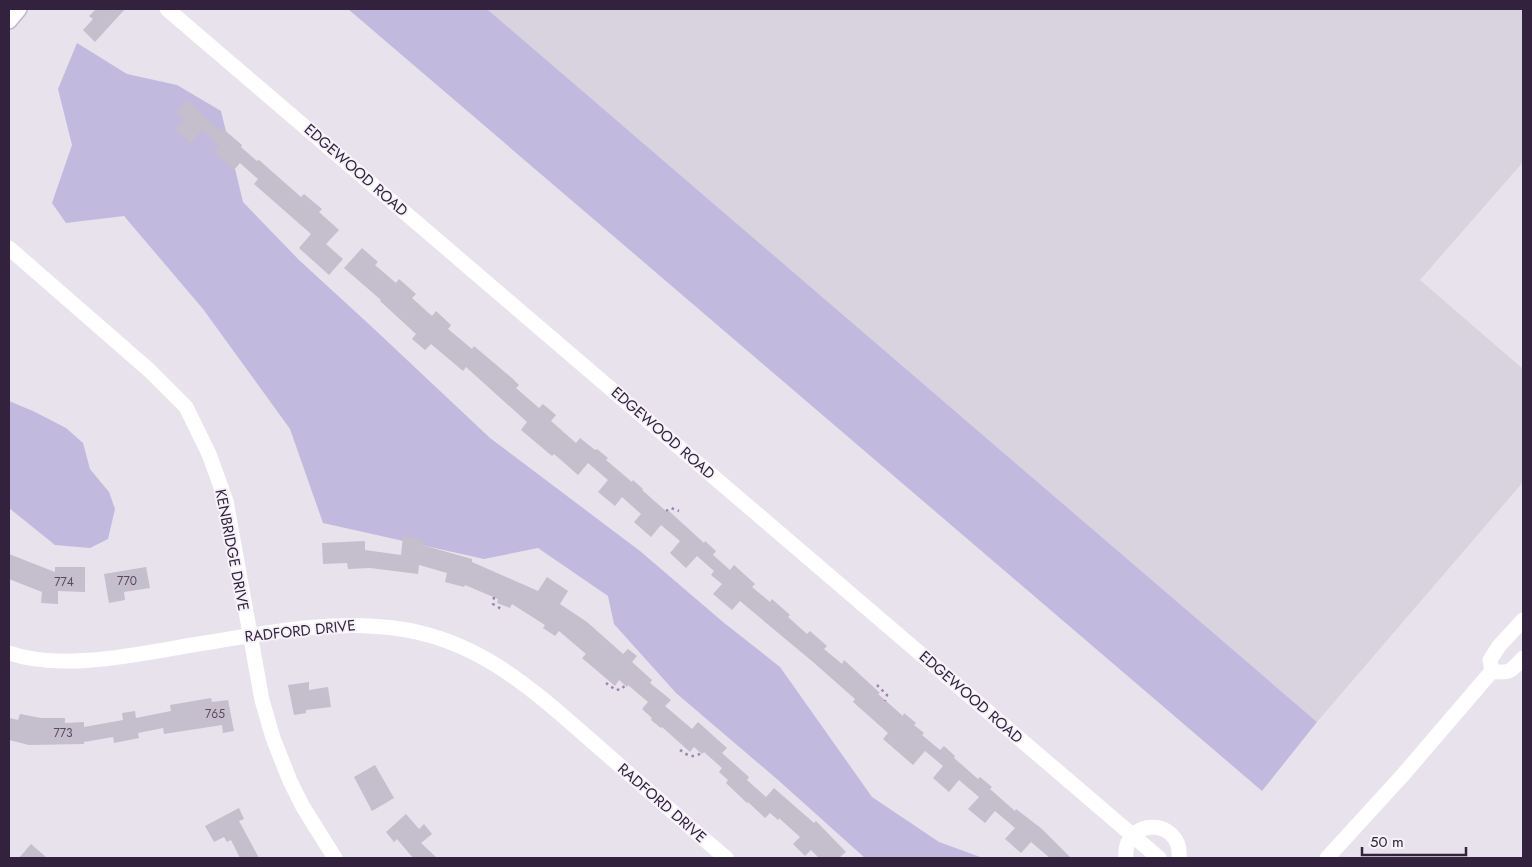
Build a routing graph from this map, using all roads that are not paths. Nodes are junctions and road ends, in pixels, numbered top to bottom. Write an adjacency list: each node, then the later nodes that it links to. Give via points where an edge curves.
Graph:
1 (19, 9): 3 (street)
2 (168, 9): 10 (street, EDGEWOOD ROAD)
3 (9, 21)
4 (9, 248): 6 (street, KENBRIDGE DRIVE, via 149,370 186,408 226,501)
5 (1523, 620): 9 (street, via 1490,660)
6 (250, 635): 7 (street, RADFORD DRIVE, via 95,660 57,662); 11 (street, KENBRIDGE DRIVE, via 262,700 280,759 303,807); 12 (street, RADFORD DRIVE, via 312,627 372,626 418,632 480,656 532,689)
7 (9, 653)
8 (1523, 658): 9 (street, via 1512,671)
9 (1492, 671): 16 (street)
10 (1132, 836): 13 (street, via 1126,848); 14 (street, EDGEWOOD ROAD); 15 (street, via 1146,828 1164,829 1176,842)
11 (335, 858)
12 (726, 858)
13 (1126, 858)
14 (1159, 858)
15 (1179, 858)
16 (1327, 858)

